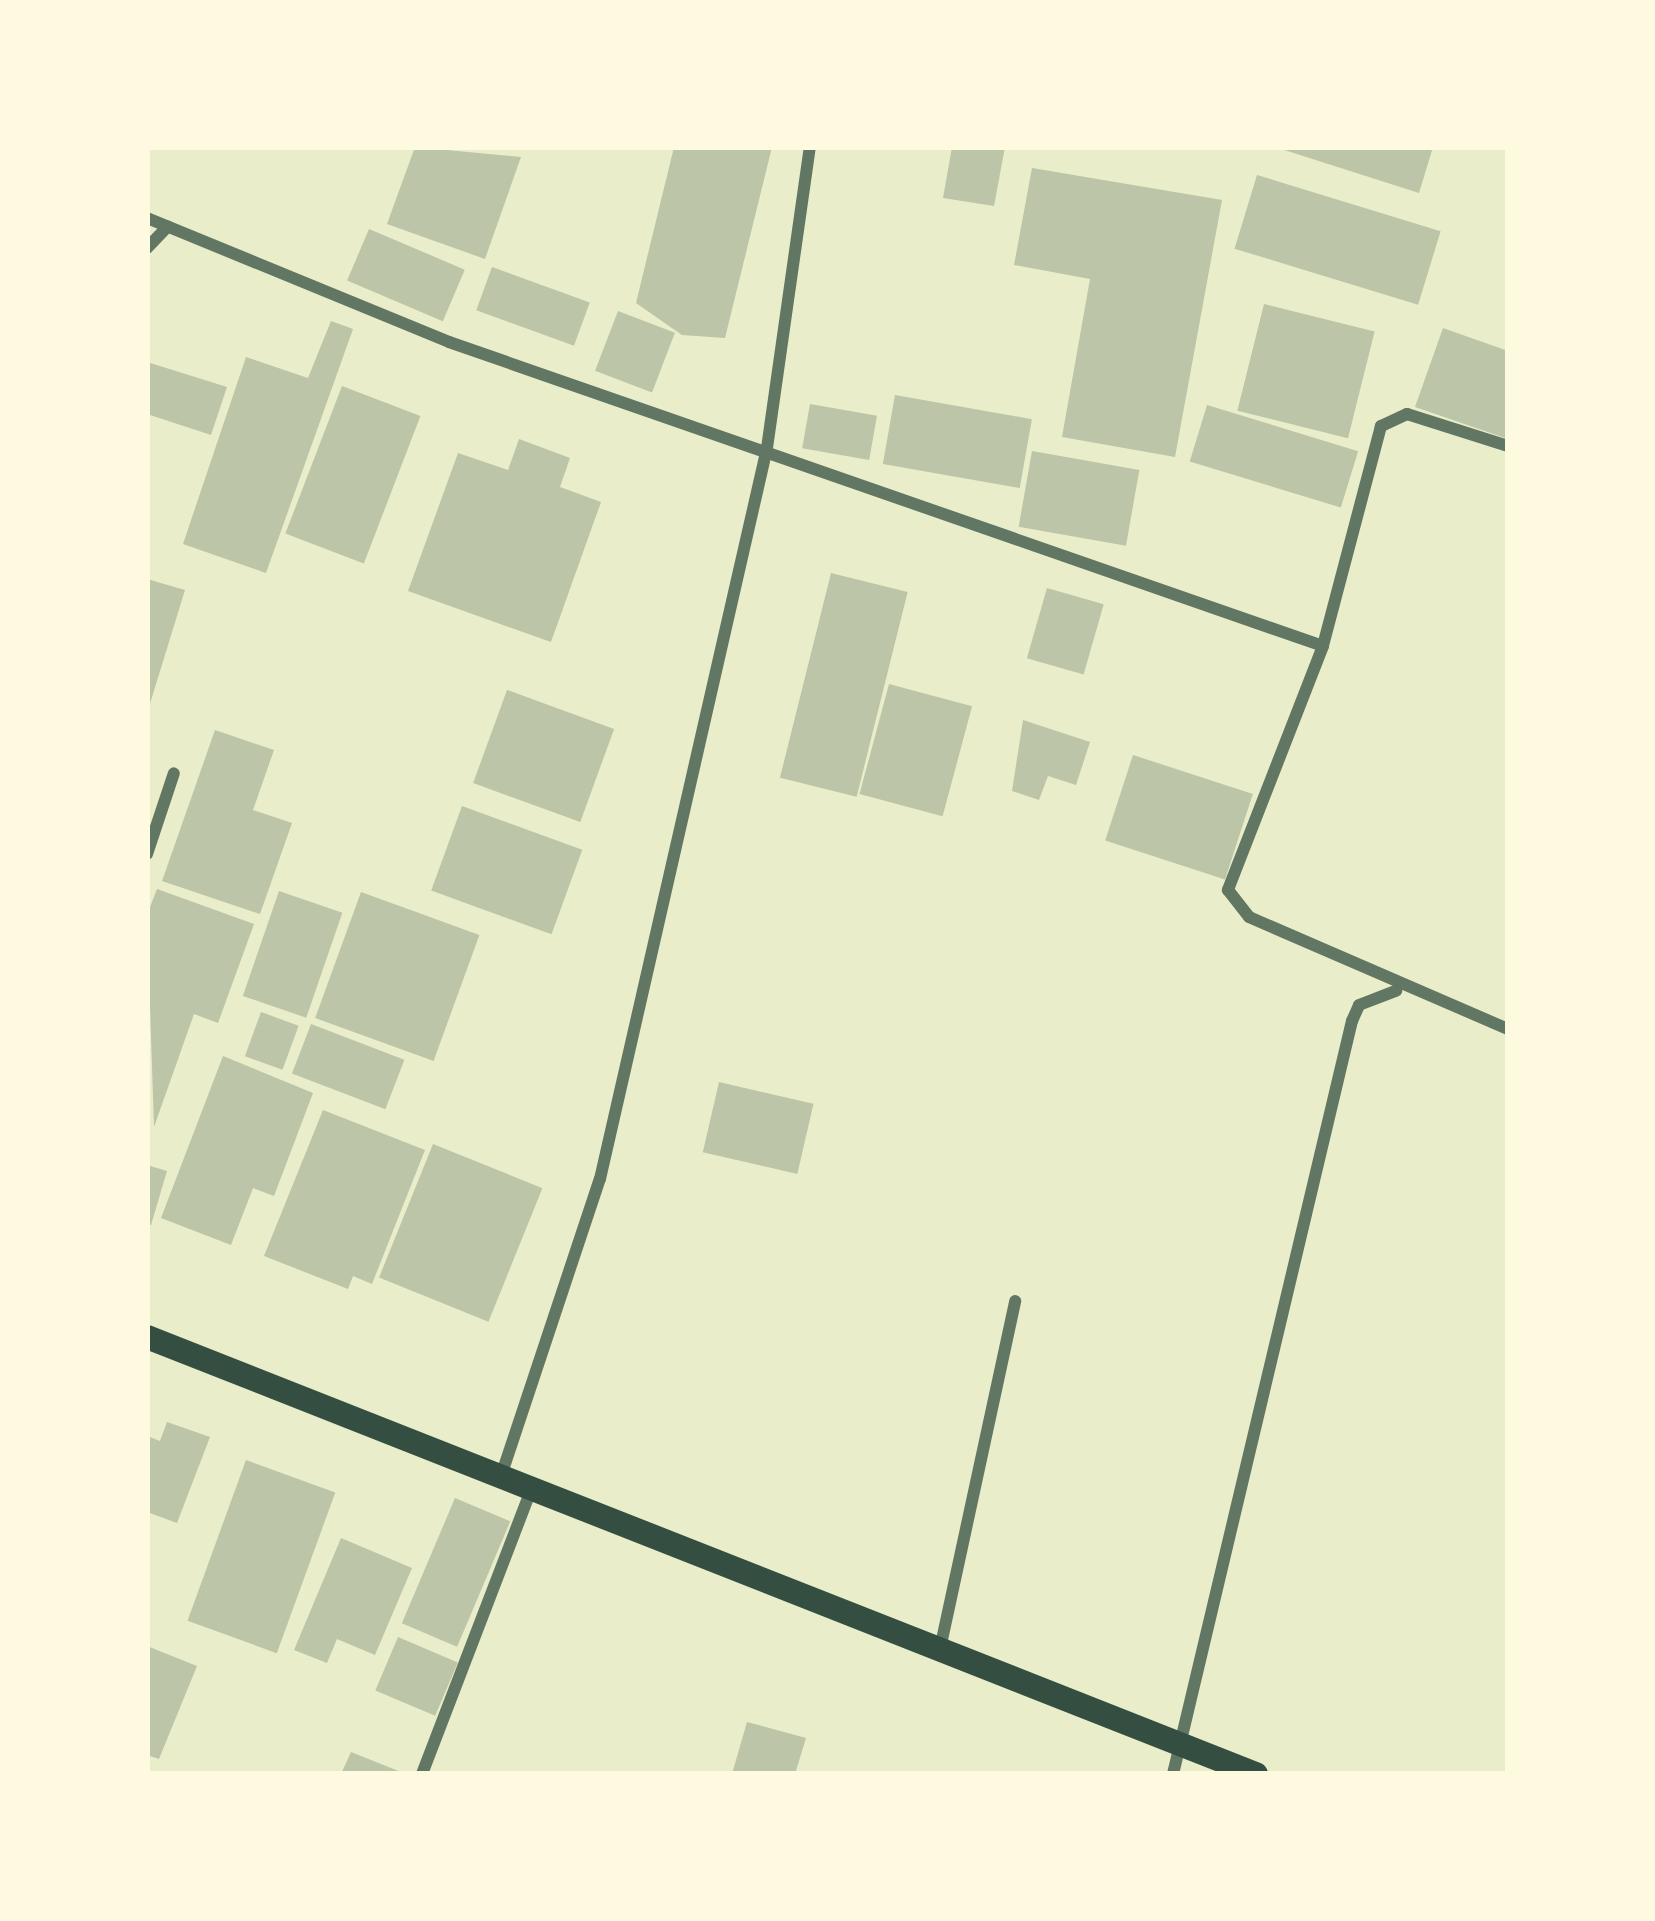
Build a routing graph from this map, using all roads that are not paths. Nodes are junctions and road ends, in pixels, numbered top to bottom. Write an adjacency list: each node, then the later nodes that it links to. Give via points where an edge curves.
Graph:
1 (810, 147): 6 (street)
2 (147, 218): 3 (street)
3 (168, 226): 4 (street); 6 (street, via 449,342)
4 (147, 248)
5 (1508, 446): 7 (street, via 1407,414 1381,426)
6 (767, 448): 7 (street); 14 (street, via 600,1179)
7 (1323, 646): 10 (street, via 1228,890 1249,917)
8 (174, 773): 9 (street)
9 (147, 854)
10 (1403, 991): 11 (street); 17 (street, via 1381,991 1352,1021)
11 (1508, 1029)
12 (1015, 1301): 16 (street)
13 (147, 1337): 14 (main road)
14 (500, 1478): 15 (main road)
15 (531, 1490): 16 (main road); 18 (street)
16 (940, 1650): 17 (main road)
17 (1181, 1745): 19 (street); 20 (main road)
18 (422, 1774)
19 (1173, 1774)
20 (1256, 1774)

